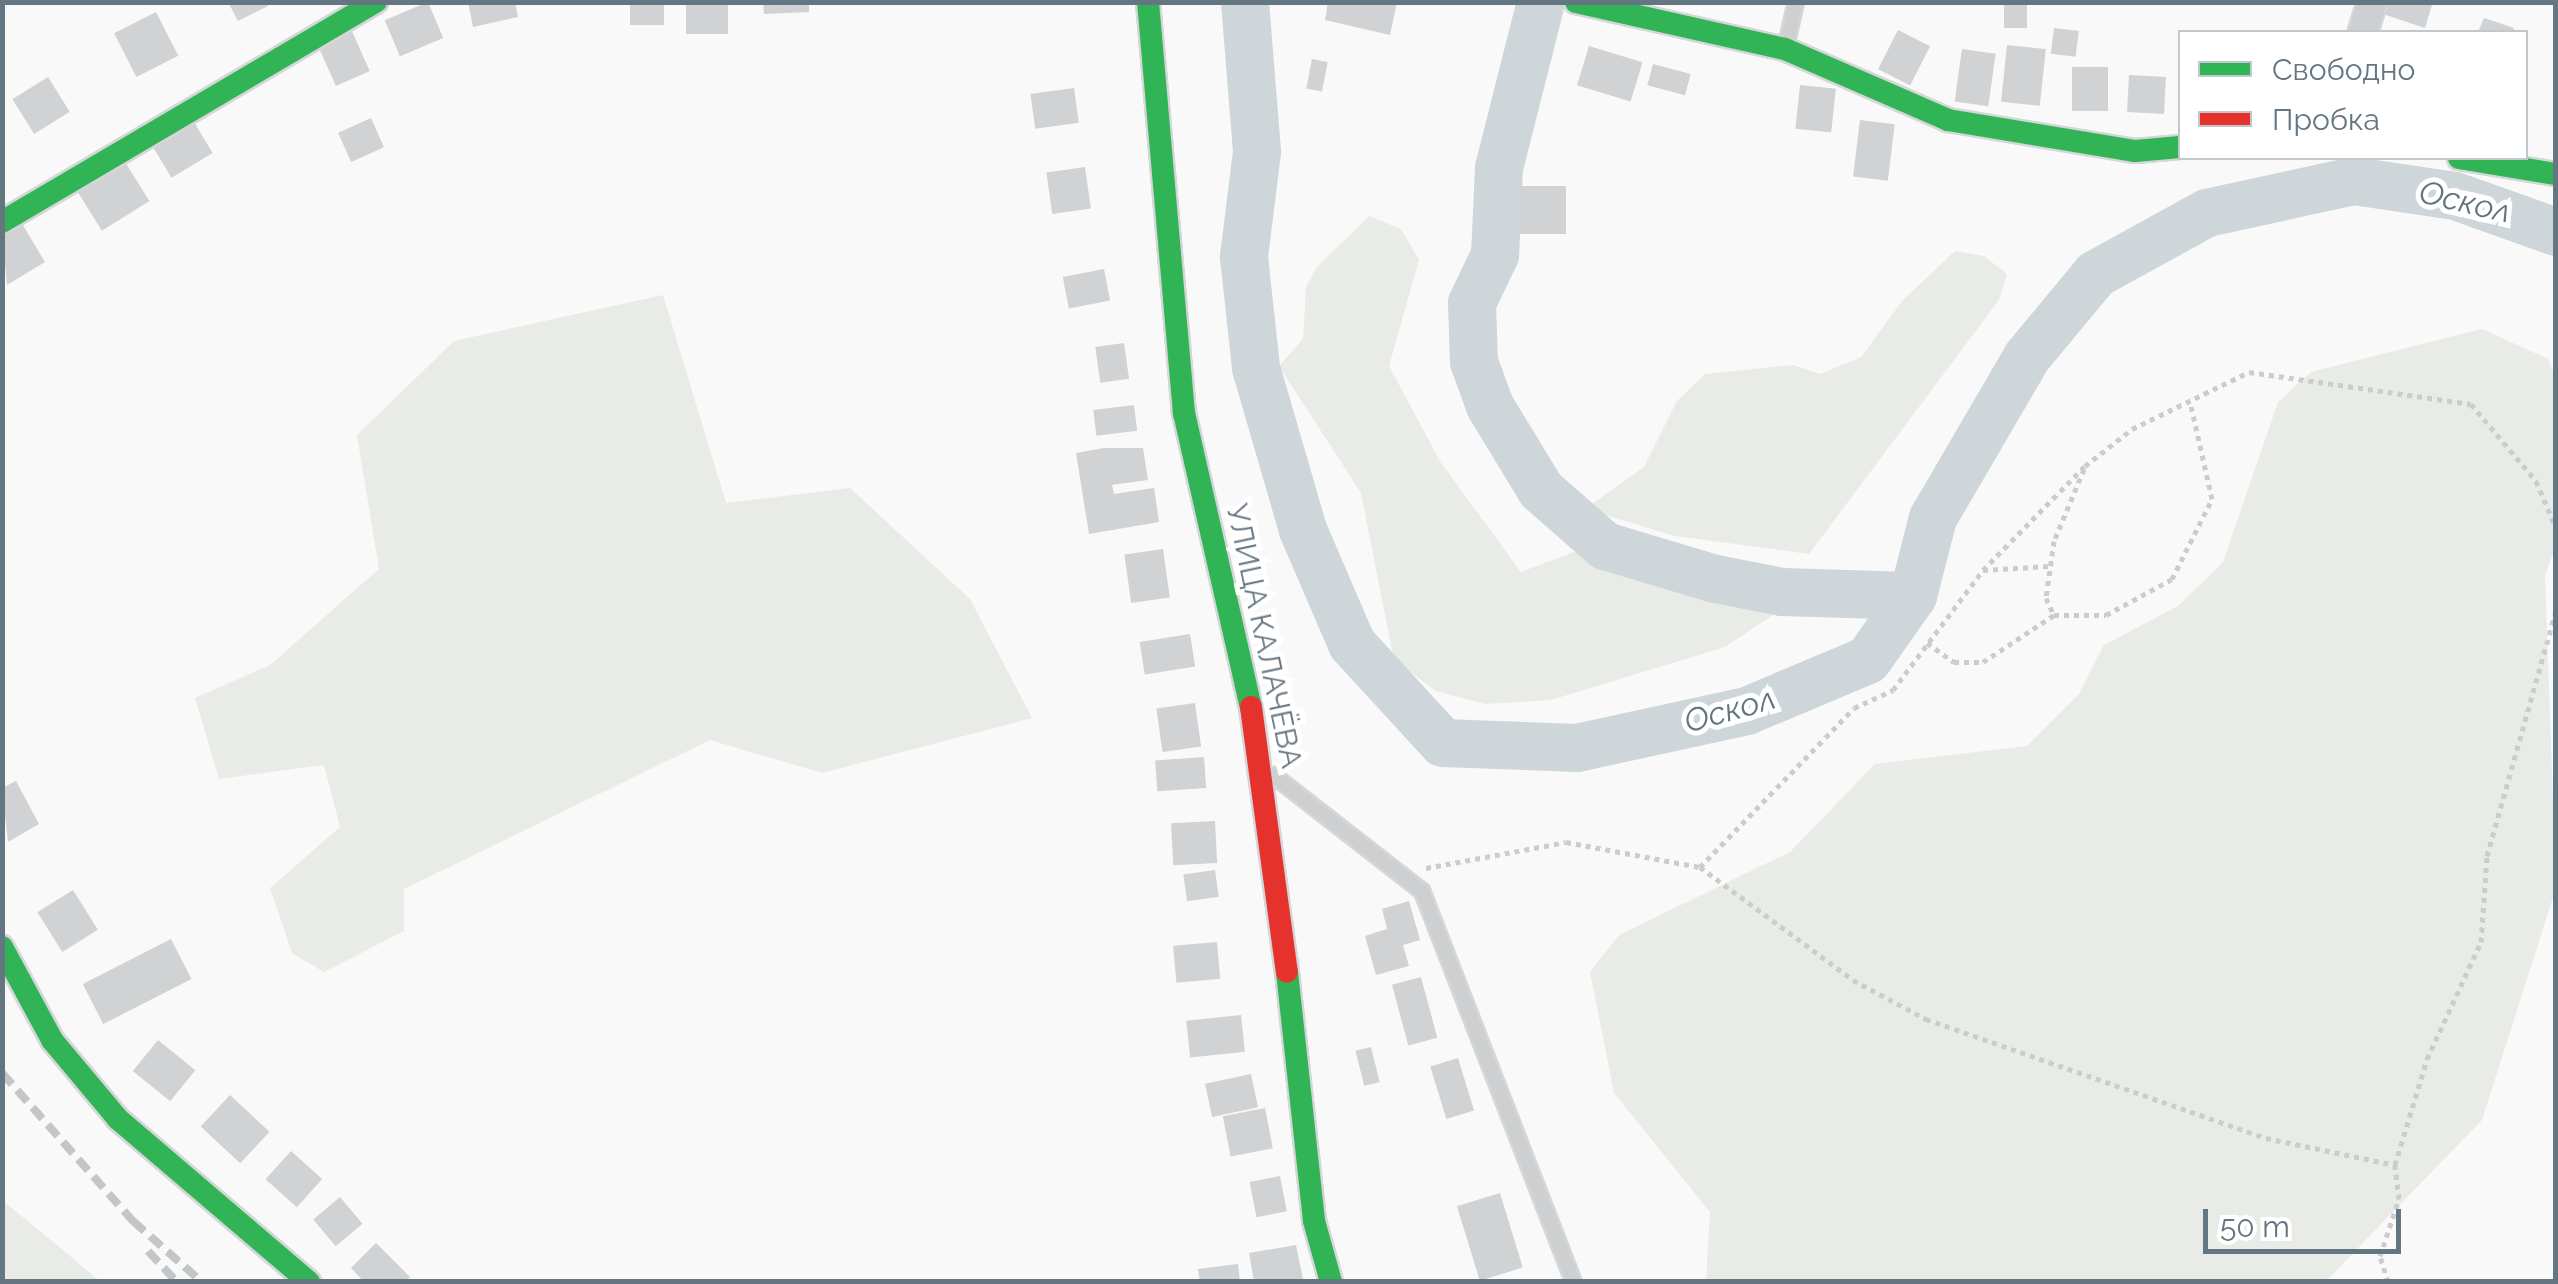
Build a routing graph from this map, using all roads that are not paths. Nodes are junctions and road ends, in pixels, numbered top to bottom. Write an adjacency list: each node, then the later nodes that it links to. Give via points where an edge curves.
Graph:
1 (376, 2): 11 (street)
2 (1148, 2): 12 (street, УЛИЦА КАЛАЧЁВА, via 1184,413)
3 (1576, 2): 7 (street)
4 (1796, 2): 7 (lane)
5 (2372, 2): 6 (street)
6 (2364, 30)
7 (1785, 48): 8 (street, via 1948,120 2135,150)
8 (2178, 147)
9 (2471, 160): 10 (street)
10 (2556, 174)
11 (2, 222)
12 (1264, 769): 15 (street, УЛИЦА КАЛАЧЁВА, via 1314,1221); 16 (lane, via 1422,892)
13 (2, 947): 14 (street, via 52,1040 118,1119)
14 (309, 1282)
15 (1331, 1282)
16 (1574, 1282)

